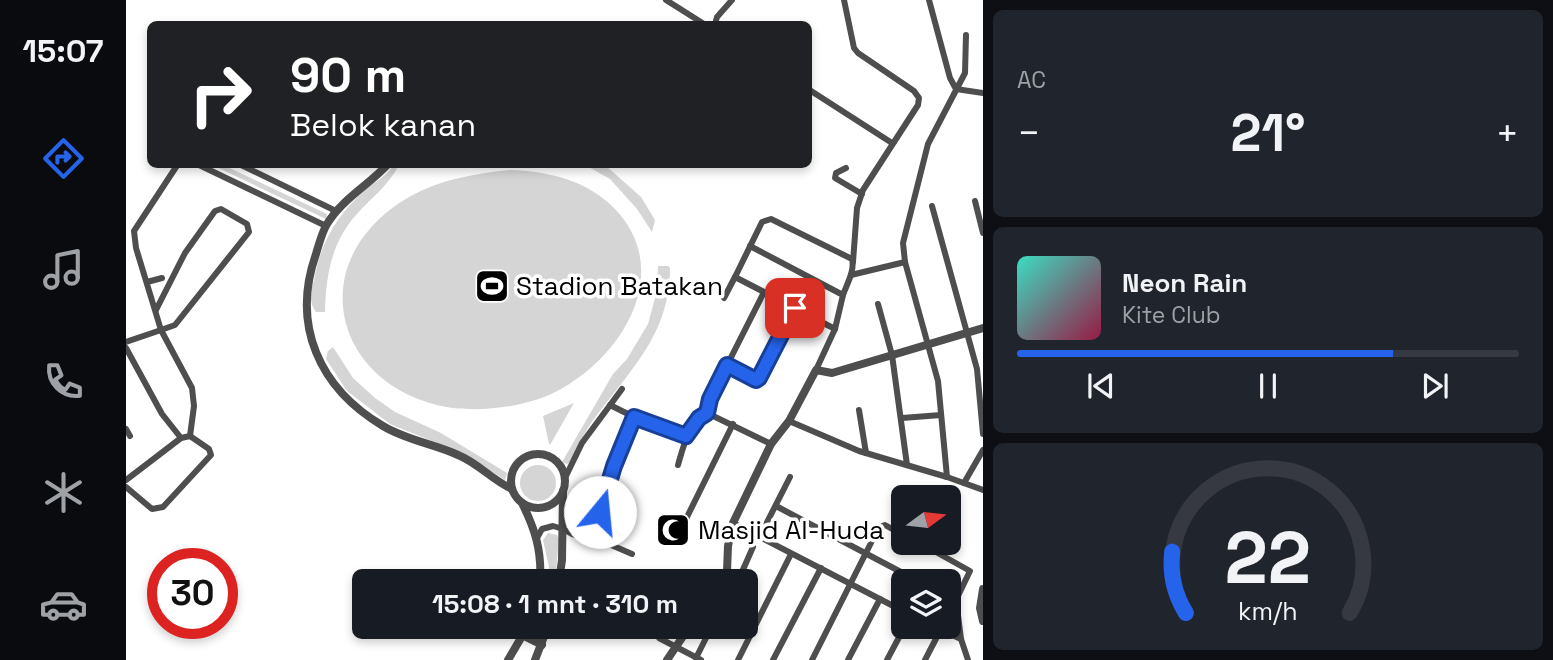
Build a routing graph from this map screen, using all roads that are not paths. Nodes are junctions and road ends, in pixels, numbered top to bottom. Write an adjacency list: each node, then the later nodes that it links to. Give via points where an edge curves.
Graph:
1 (666, 0): 5 (street)
2 (732, 0): 6 (street)
3 (844, 0): 11 (street, via 854,48 918,94 918,104)
4 (929, 0): 8 (street)
5 (699, 21)
6 (716, 21)
7 (966, 34): 8 (street, via 965,73)
8 (956, 89): 10 (street); 25 (street, via 928,144 903,243)
9 (812, 92): 11 (street)
10 (982, 93)
11 (892, 143): 17 (street)
12 (175, 168): 29 (street, via 134,231)
13 (205, 168): 21 (street)
14 (247, 168): 20 (street)
15 (384, 168): 20 (street)
16 (846, 168): 17 (street, via 835,178)
17 (862, 194): 24 (street)
18 (975, 201): 22 (street)
19 (933, 206): 39 (street)
20 (336, 211): 21 (street)
21 (326, 226): 70 (street, via 312,267 308,330 317,357 342,394 387,429 460,456)
22 (982, 233)
23 (750, 246): 24 (street, via 762,222 771,219); 27 (street); 31 (street)
24 (853, 261): 26 (street)
25 (905, 262): 26 (street); 41 (street)
26 (851, 275): 31 (street)
27 (735, 277): 30 (street); 32 (street)
28 (162, 278): 29 (street)
29 (147, 282): 35 (street)
30 (764, 292): 34 (street); 44 (street)
31 (843, 295): 37 (street)
32 (724, 298)
33 (878, 304): 43 (street)
34 (795, 308): 37 (street); 44 (street, via 759,378)
35 (156, 310): 38 (street); 38 (street, via 185,253 215,211 221,209 247,224 249,232 190,307 175,325)
36 (982, 328): 39 (street)
37 (835, 329): 45 (street)
38 (161, 330): 40 (street); 56 (street, via 192,388)
39 (966, 333): 41 (street); 55 (street, via 976,369)
40 (126, 342)
41 (929, 344): 43 (street); 50 (street)
42 (126, 348): 58 (street, via 162,414)
43 (892, 355): 45 (street); 52 (street)
44 (727, 365): 49 (street)
45 (824, 372): 53 (street)
46 (622, 390): 47 (street)
47 (610, 405): 51 (street); 66 (street, via 582,443)
48 (859, 410): 61 (street)
49 (707, 413): 54 (street); 57 (street)
50 (941, 415): 52 (street); 65 (street)
51 (634, 417): 57 (street); 81 (street)
52 (902, 418): 63 (street)
53 (789, 421): 59 (street); 61 (street)
54 (733, 424): 59 (street); 75 (street)
55 (982, 434)
56 (190, 436): 58 (street); 69 (street, via 211,455 163,507 152,509)
57 (686, 436): 62 (street)
58 (181, 438): 67 (street)
59 (771, 444): 76 (street)
60 (982, 450): 68 (street)
61 (866, 453): 63 (street)
62 (678, 465)
63 (907, 465): 65 (street)
64 (790, 477): 74 (street)
65 (947, 477): 68 (street)
66 (565, 478): 70 (street, via 558,463 536,454 516,465); 72 (street)
67 (126, 480)
68 (964, 483): 71 (street)
69 (126, 488)
70 (512, 489): 73 (street)
71 (982, 490)
72 (563, 491): 73 (street, via 550,506); 77 (street)
73 (522, 503): 79 (street)
74 (776, 506): 80 (street); 85 (street)
75 (685, 521)
76 (733, 523): 80 (street); 90 (street)
77 (563, 529): 79 (street, via 542,529); 81 (street); 89 (street)
78 (891, 529): 85 (street, via 879,527)
79 (537, 538): 88 (street)
80 (759, 538): 84 (street)
81 (592, 539): 83 (street)
82 (753, 547): 91 (street)
83 (632, 554)
84 (791, 554): 87 (street); 115 (street)
85 (864, 554): 92 (street); 93 (street)
86 (943, 555): 94 (street, via 969,569)
87 (821, 568): 93 (street); 116 (street)
88 (541, 569)
89 (560, 569)
90 (727, 569)
91 (743, 569)
92 (894, 569)
93 (850, 584): 96 (street); 117 (street)
94 (961, 588)
95 (982, 589): 98 (street)
96 (880, 599): 97 (street); 118 (street)
97 (891, 605)
98 (982, 621)
99 (522, 639): 112 (street)
100 (530, 639): 108 (street)
101 (544, 639): 108 (street)
102 (662, 639): 109 (street)
103 (680, 639): 109 (street)
104 (706, 639): 111 (street)
105 (898, 639): 119 (street)
106 (936, 639): 120 (street)
107 (961, 639): 110 (street)
108 (542, 645): 113 (street)
109 (675, 646): 111 (street); 114 (street)
110 (966, 658)
111 (698, 659)
112 (508, 660)
113 (535, 660)
114 (667, 660)
115 (738, 660)
116 (773, 660)
117 (812, 660)
118 (848, 660)
119 (887, 660)
120 (925, 660)

